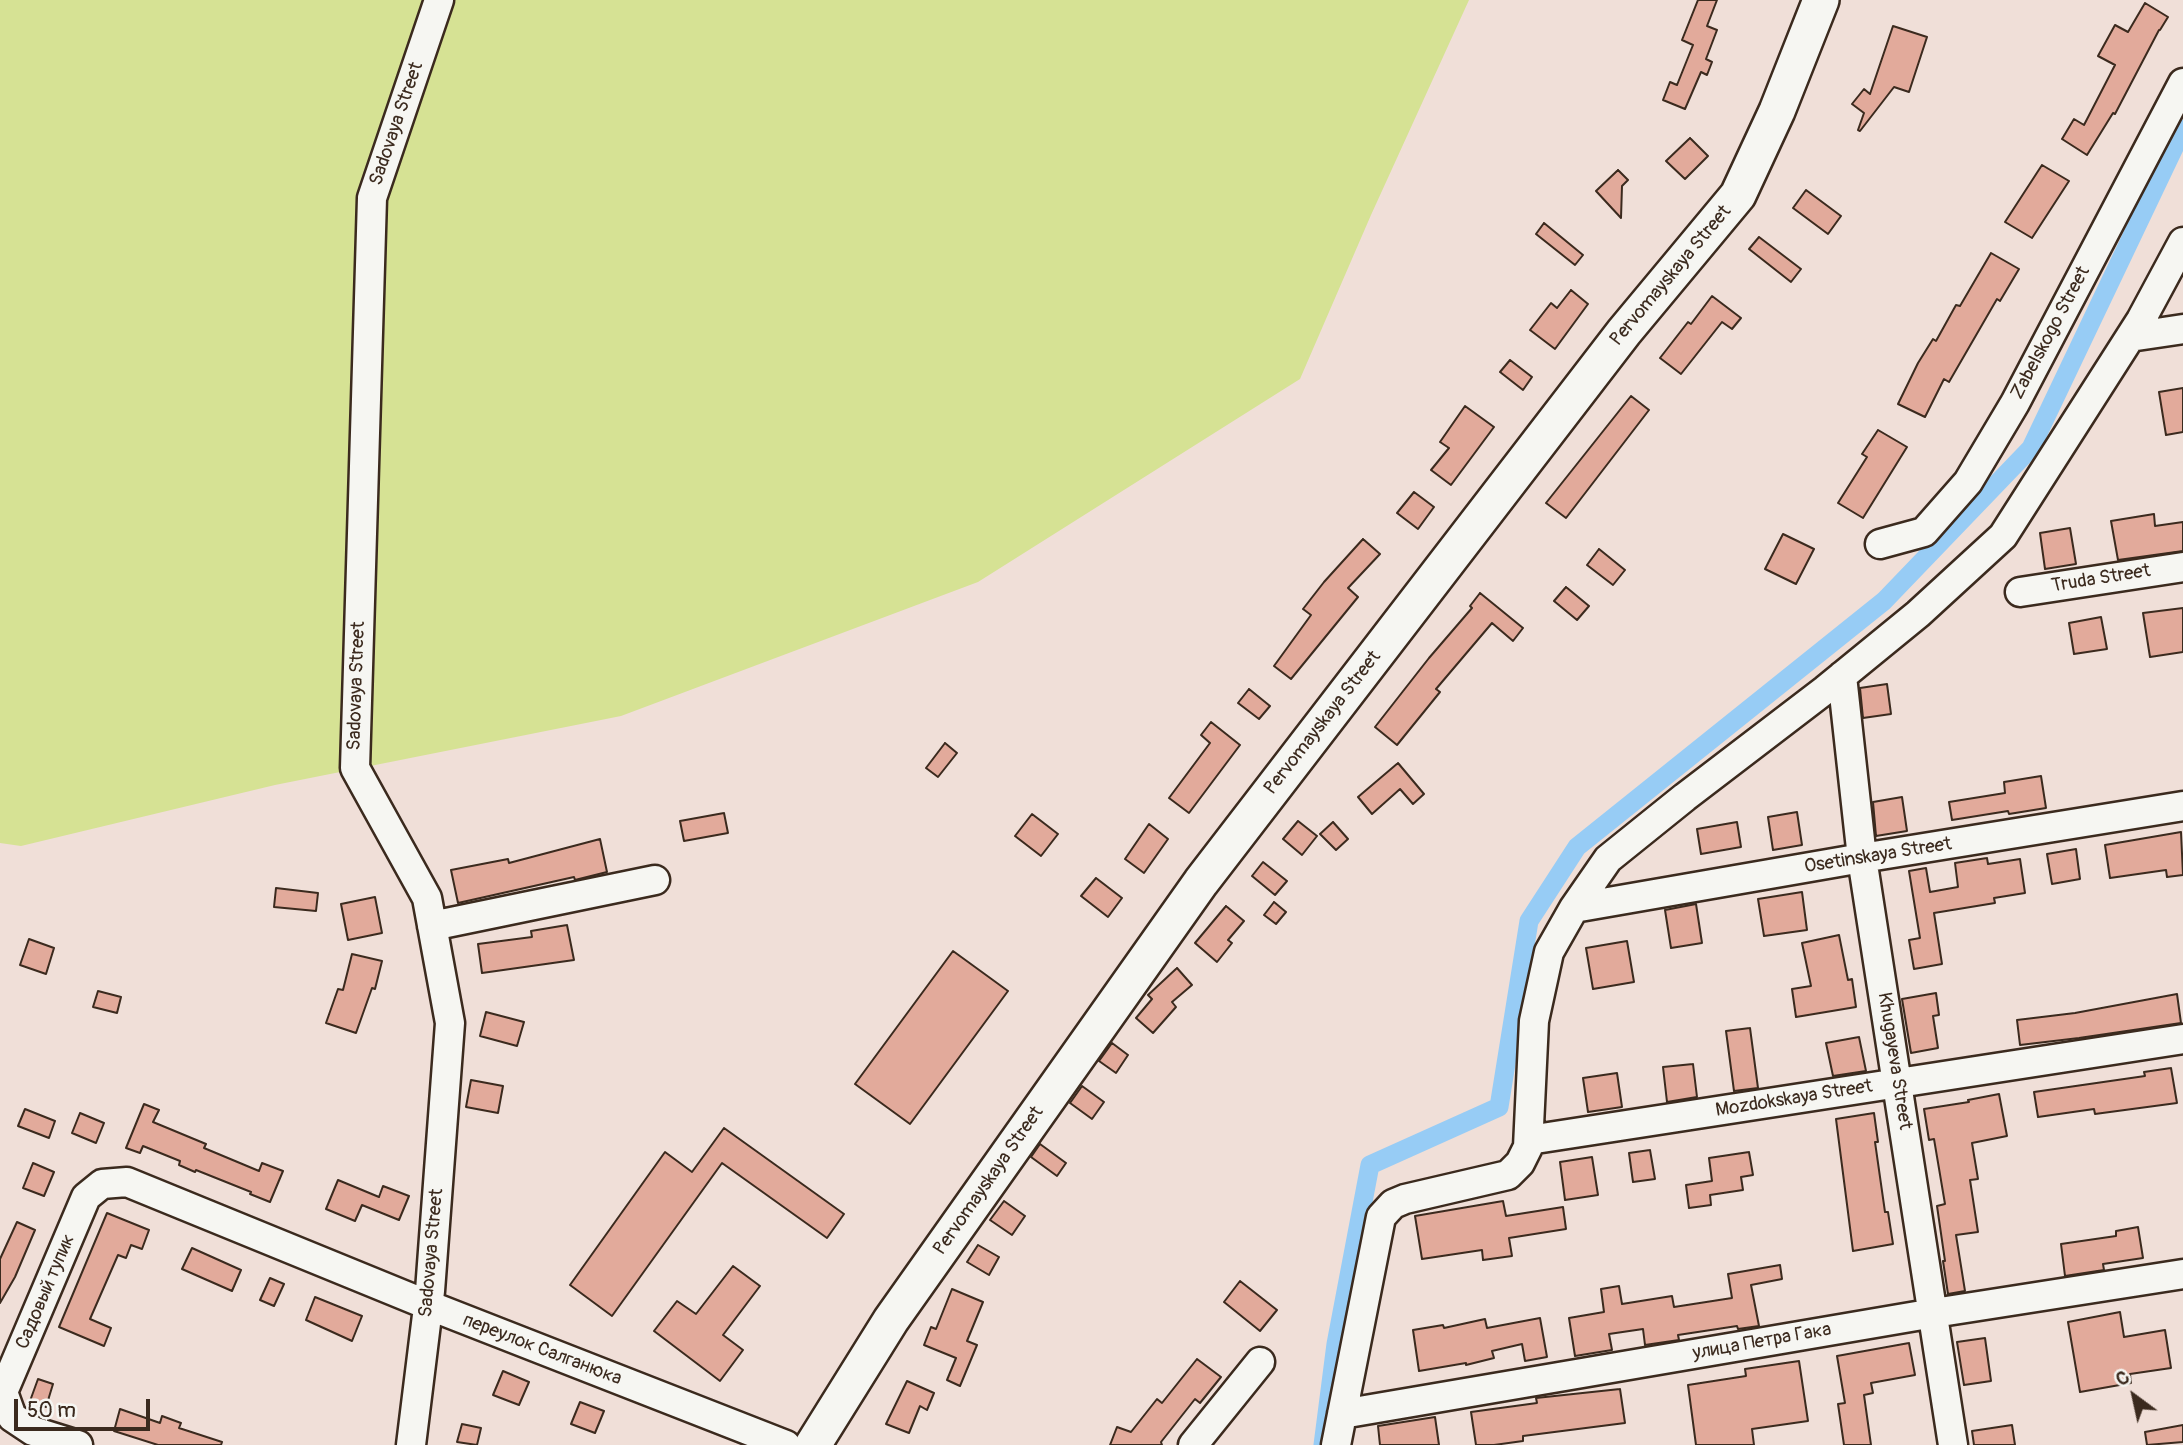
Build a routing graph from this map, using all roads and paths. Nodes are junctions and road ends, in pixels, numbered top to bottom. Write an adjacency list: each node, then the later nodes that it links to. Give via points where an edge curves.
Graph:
1 (439, 0): 15 (street, Sadovaya Street, via 372,198 355,768 427,898)
2 (1821, 0): 28 (main road, Pervomayskaya Street, via 1738,195 1624,332 1201,882 891,1320)
3 (2183, 83): 7 (street, Zabelskogo Street, via 2015,403 1968,482 1924,532)
4 (2183, 242): 6 (street)
5 (2183, 329): 6 (street)
6 (2130, 337): 10 (street, via 2003,536)
7 (1880, 544)
8 (2183, 566): 9 (street, Truda Street)
9 (2020, 592)
10 (1842, 676): 12 (street, Khugayeva Street); 14 (street, via 1608,859)
11 (2183, 806): 12 (street, Osetinskaya Street)
12 (1862, 858): 14 (street, Osetinskaya Street); 17 (street, Khugayeva Street)
13 (655, 880): 15 (street)
14 (1574, 908): 18 (street, via 1549,952 1534,1021)
15 (432, 926): 21 (street, Sadovaya Street, via 450,1023)
16 (2183, 1039): 17 (street, Mozdokskaya Street)
17 (1898, 1083): 18 (street, Mozdokskaya Street); 22 (street, Khugayeva Street)
18 (1529, 1140): 24 (street, via 1520,1163 1508,1175 1405,1199 1381,1217)
19 (102, 1184): 21 (street, переулок Салганюка, via 127,1182); 25 (street, Садовый тупик, via 86,1197 3,1392 12,1417 33,1431)
20 (2183, 1274): 22 (street, улица Петра Гака)
21 (428, 1305): 26 (street, Sadovaya Street); 27 (street, переулок Салганюка)
22 (1934, 1313): 24 (street, улица Петра Гака); 31 (street, Khugayeva Street)
23 (1260, 1362): 29 (street)
24 (1342, 1414): 30 (street)
25 (78, 1445)
26 (411, 1445)
27 (786, 1445)
28 (813, 1445)
29 (1193, 1445)
30 (1336, 1445)
31 (1953, 1445)

